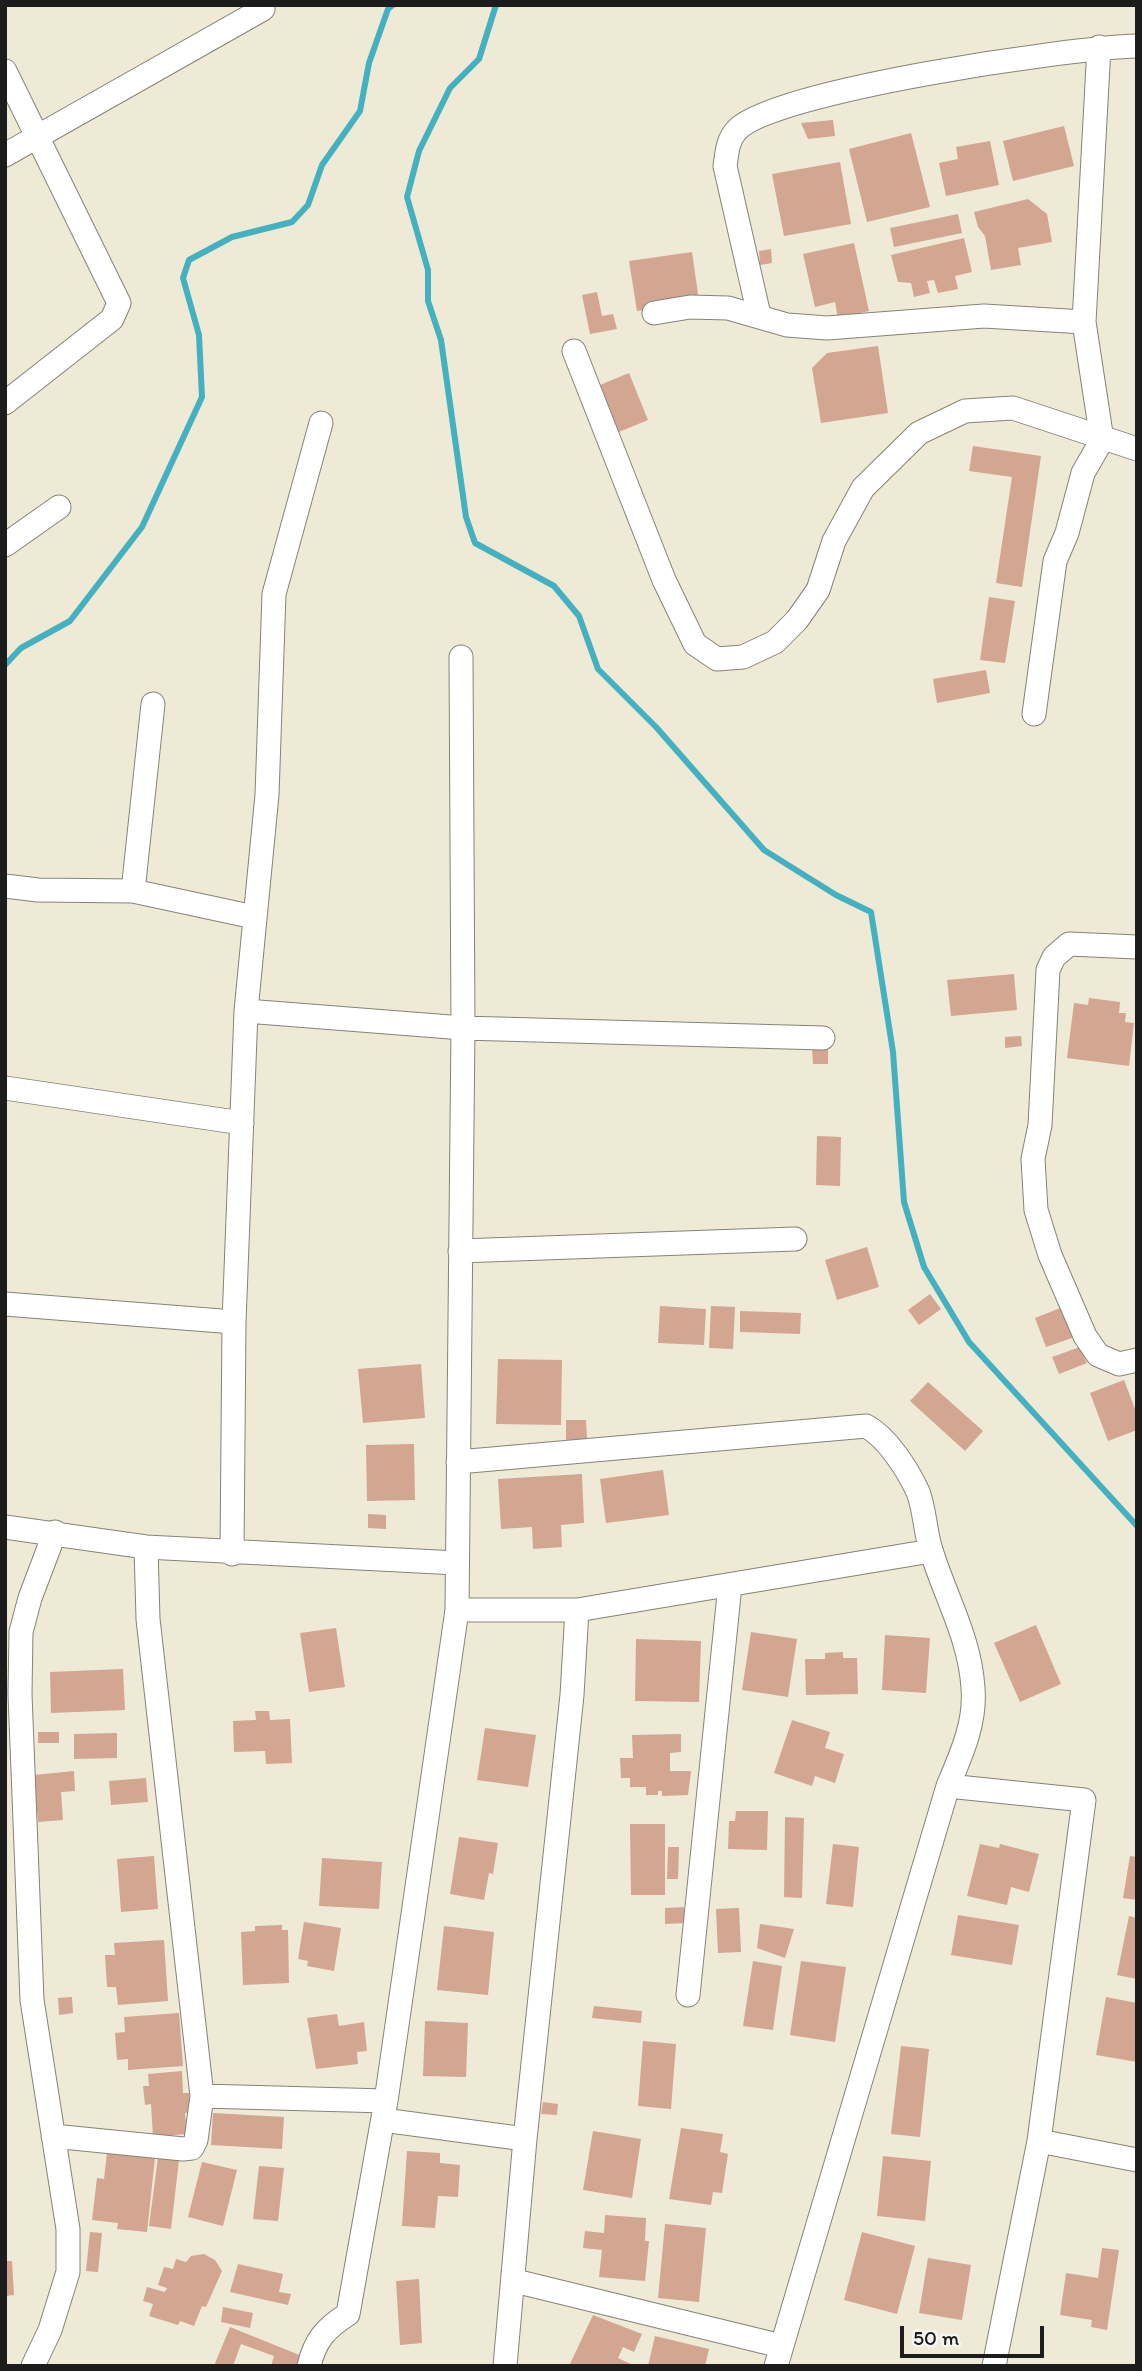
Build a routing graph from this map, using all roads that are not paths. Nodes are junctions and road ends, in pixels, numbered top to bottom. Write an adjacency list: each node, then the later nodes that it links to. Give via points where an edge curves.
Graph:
1 (263, 9): 5 (street)
2 (1137, 46): 3 (street)
3 (1099, 47): 8 (street, via 1008,59 844,92 779,108 736,130 725,166); 9 (street)
4 (5, 71): 5 (street)
5 (38, 138): 6 (street); 11 (street, via 119,303 112,319)
6 (5, 155)
7 (654, 313): 8 (street, via 690,307)
8 (759, 315): 9 (street, via 787,325 827,328 984,316)
9 (1084, 322): 13 (street)
10 (574, 351): 13 (street, via 664,580 695,644 717,659 743,657 775,642 797,620 818,590 834,541 863,488 919,433 965,411 1013,408)
11 (5, 403)
12 (321, 423): 22 (street, via 274,594 267,794)
13 (1102, 440): 14 (street); 19 (street, via 1083,473 1055,561)
14 (1137, 449)
15 (59, 507): 16 (street)
16 (5, 545)
17 (461, 657): 25 (street)
18 (153, 704): 21 (street)
19 (1034, 714)
20 (5, 886): 21 (street)
21 (133, 891): 22 (street)
22 (254, 917): 24 (street)
23 (1137, 947): 33 (street, via 1069,944 1054,957 1048,970 1040,1125 1033,1159 1039,1221 1085,1336 1098,1355 1119,1364)
24 (246, 1011): 25 (street); 28 (street)
25 (463, 1028): 26 (street); 30 (street)
26 (823, 1038)
27 (5, 1088): 28 (street)
28 (242, 1123): 32 (street)
29 (794, 1239): 30 (street)
30 (460, 1251): 34 (street)
31 (5, 1304): 32 (street)
32 (234, 1322): 39 (street)
33 (1137, 1360)
34 (458, 1462): 38 (street, via 866,1426 886,1443 918,1493); 40 (street)
35 (5, 1527): 36 (street)
36 (55, 1532): 37 (street); 44 (street, via 21,1632)
37 (146, 1547): 39 (street); 47 (street, via 148,1619)
38 (931, 1550): 41 (street); 45 (street, via 955,1609 974,1690 968,1740)
39 (232, 1553): 40 (street)
40 (457, 1563): 42 (street)
41 (730, 1585): 43 (street); 46 (street)
42 (457, 1610): 43 (street); 48 (street)
43 (577, 1610): 50 (street)
44 (13, 1694): 49 (street, via 32,2000)
45 (948, 1786): 51 (street, via 1084,1800); 54 (street)
46 (688, 1995)
47 (202, 2096): 48 (street); 49 (street, via 192,2148)
48 (384, 2111): 50 (street); 56 (street, via 348,2314 314,2344)
49 (53, 2136): 55 (street, via 68,2229 68,2273)
50 (525, 2139): 53 (street)
51 (1039, 2141): 52 (street); 58 (street)
52 (1137, 2160)
53 (515, 2281): 54 (street); 57 (street)
54 (778, 2356)
55 (33, 2366)
56 (309, 2366)
57 (505, 2366)
58 (994, 2366)

